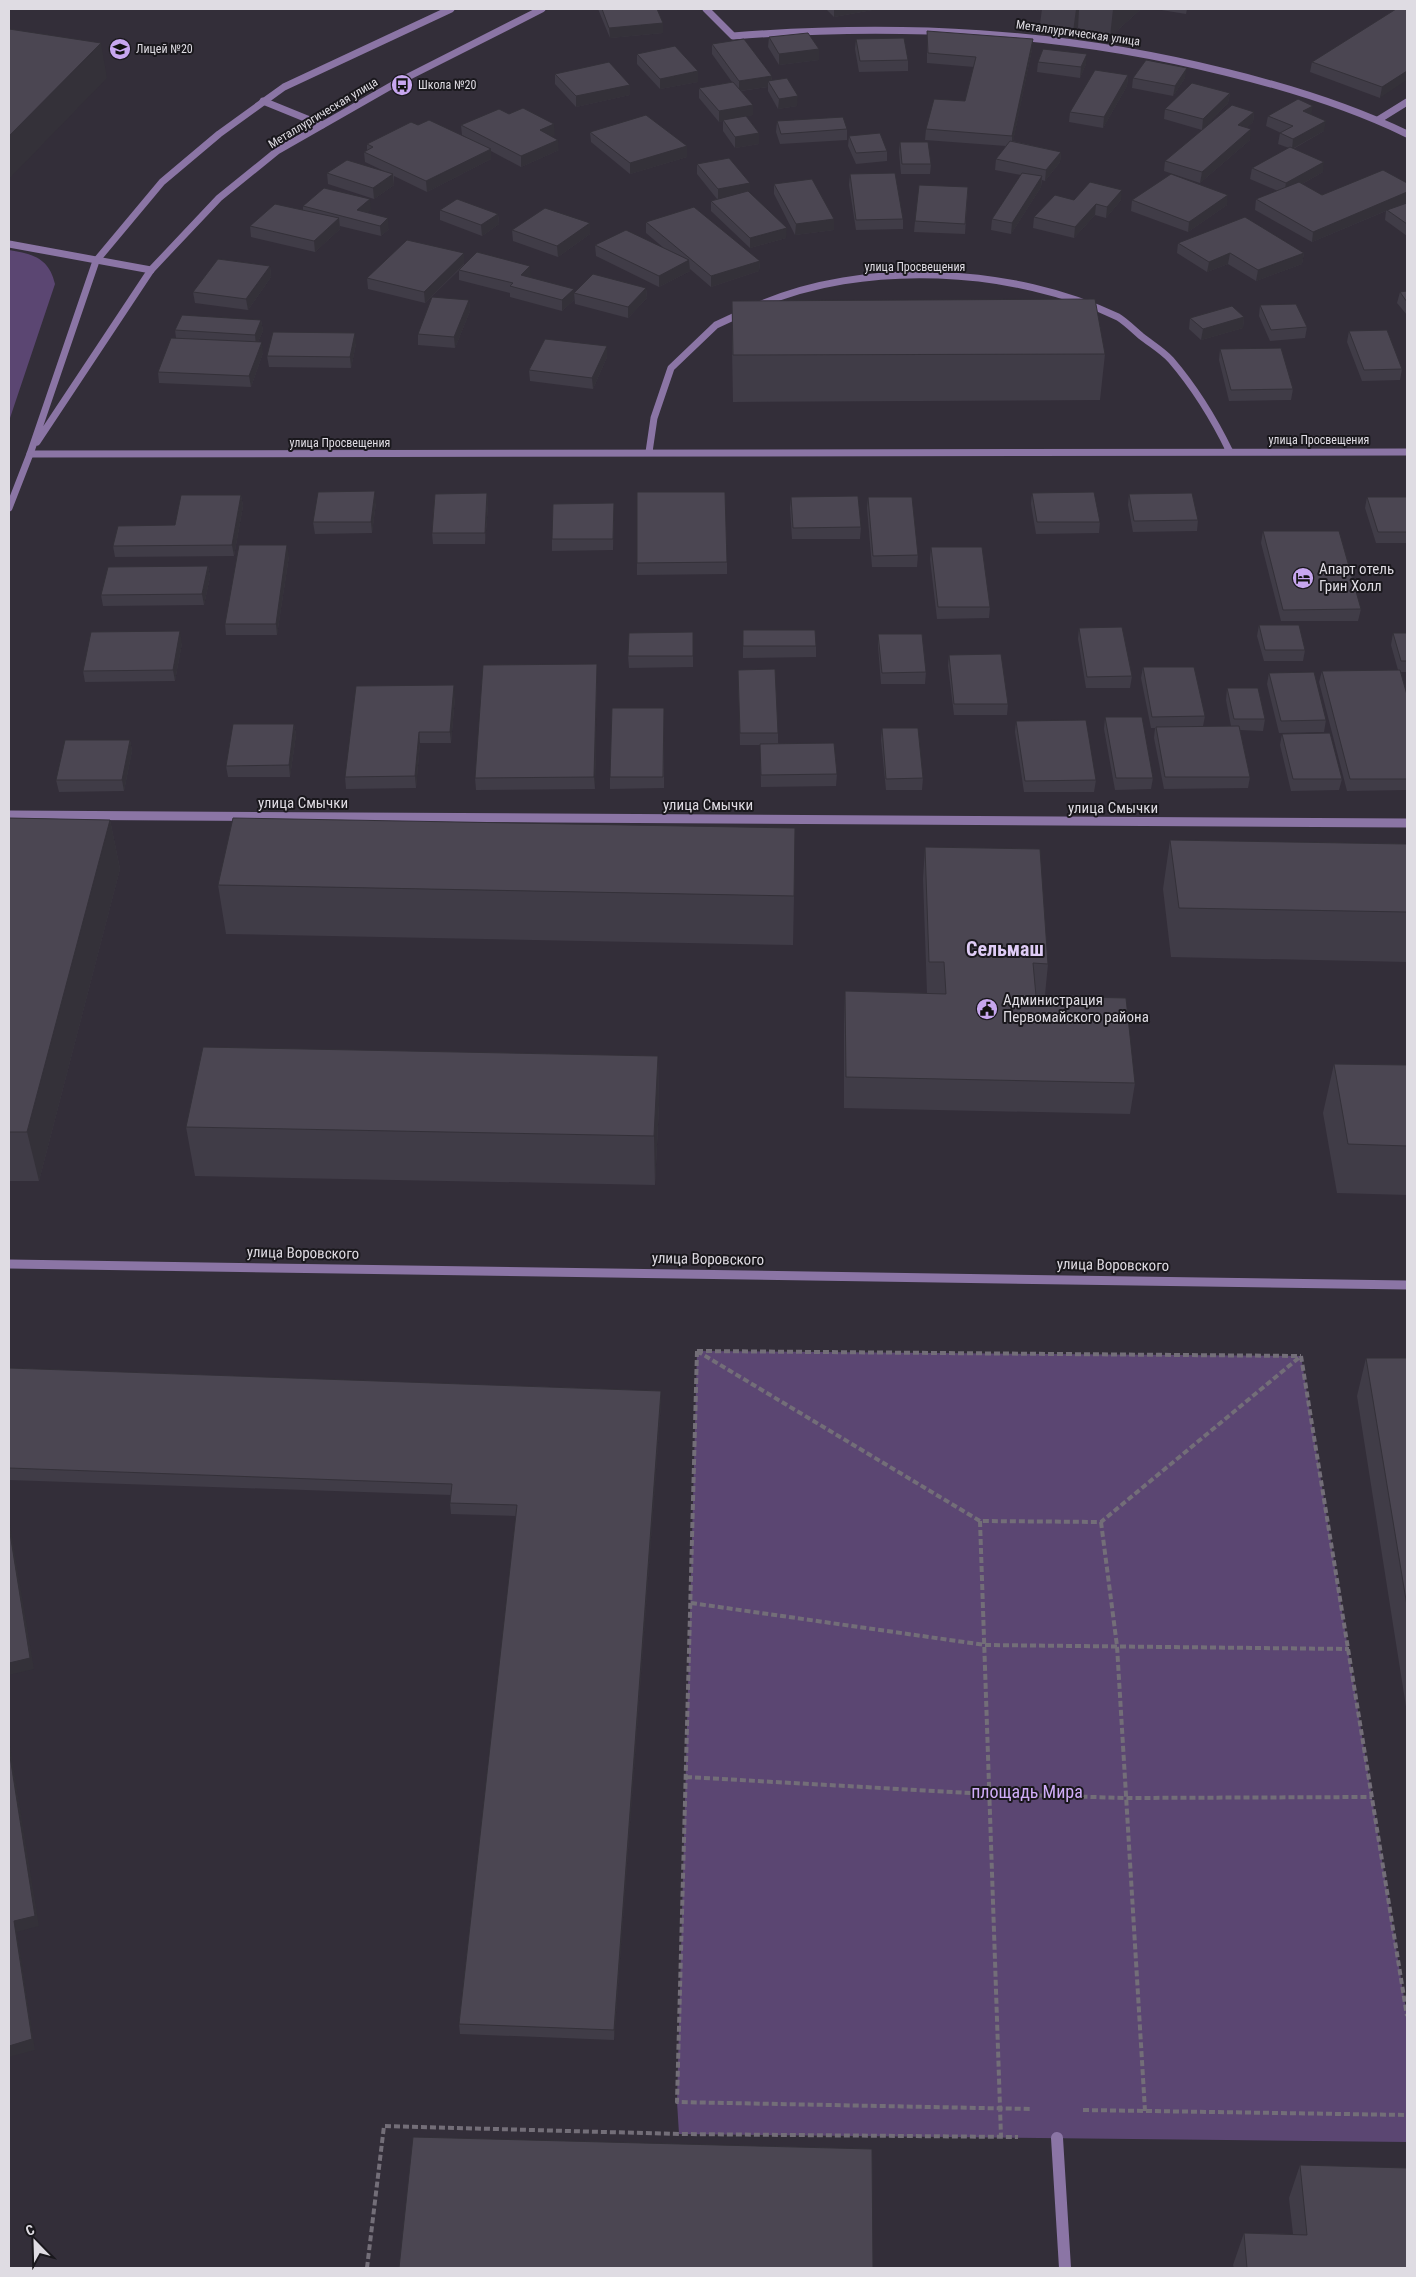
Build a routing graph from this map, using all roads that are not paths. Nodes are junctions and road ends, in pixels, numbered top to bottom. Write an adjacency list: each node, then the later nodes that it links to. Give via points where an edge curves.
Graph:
1 (451, 9): 4 (street, Металлургическая улица, via 284,87)
2 (542, 9): 7 (street, Металлургическая улица)
3 (706, 9): 6 (street, Металлургическая улица, via 733,36 890,28 970,31 1140,52 1301,92)
4 (263, 101): 7 (street); 10 (street, Металлургическая улица, via 162,182)
5 (1407, 102): 6 (street)
6 (1378, 120): 8 (street, Металлургическая улица)
7 (322, 124): 11 (street, Металлургическая улица, via 277,151 219,198)
8 (1407, 134)
9 (9, 244): 10 (street)
10 (96, 261): 11 (street); 15 (street, Металлургическая улица)
11 (151, 270): 15 (street, Металлургическая улица)
12 (649, 452): 13 (street, улица Просвещения); 13 (street, улица Просвещения, via 654,418 671,368 716,325 784,294 866,277 956,275 1043,290 1120,318 1170,359 1214,418); 15 (street, улица Просвещения)
13 (1230, 452): 14 (street, улица Просвещения)
14 (1407, 452)
15 (30, 454): 16 (street, Металлургическая улица)
16 (9, 508)
17 (9, 815): 18 (street, улица Смычки)
18 (1407, 823)
19 (9, 1264): 20 (street, улица Воровского)
20 (1407, 1285)
21 (1057, 2138): 22 (street)
22 (1065, 2268)

